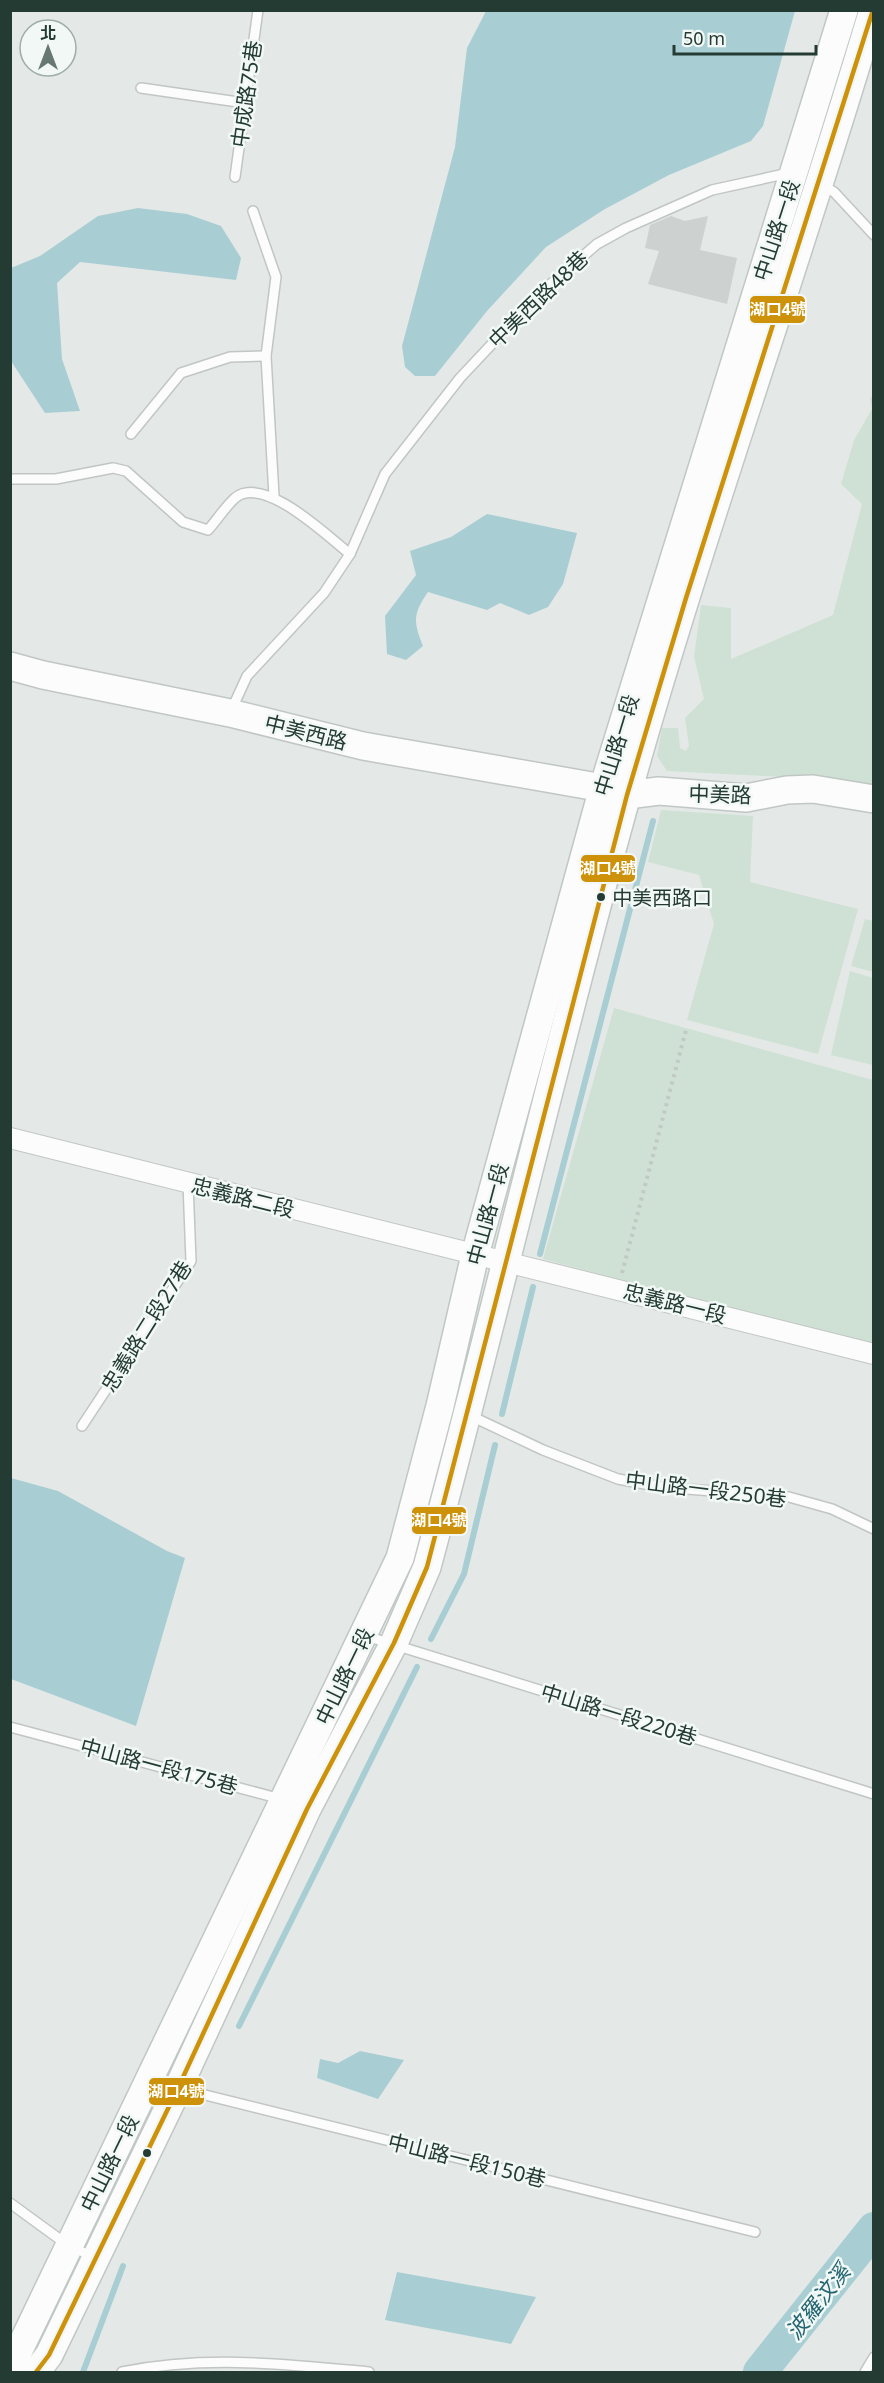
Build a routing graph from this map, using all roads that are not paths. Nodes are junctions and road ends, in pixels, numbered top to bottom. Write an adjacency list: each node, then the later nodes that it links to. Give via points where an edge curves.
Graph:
1 (258, 10): 5 (lane, 中成路75巷)
2 (844, 10): 7 (street, 中山路一段)
3 (873, 10): 7 (street, 中山路一段)
4 (141, 88): 5 (lane)
5 (245, 103): 6 (lane, 中成路75巷)
6 (235, 177)
7 (807, 178): 9 (lane, via 834,192); 10 (street, 中山路一段); 11 (street, 中山路一段); 17 (lane, 中美西路48巷, via 735,183 669,207 597,244 568,266 460,378 385,474)
8 (253, 211): 12 (lane, via 276,277)
9 (873, 235)
10 (759, 285): 11 (street); 16 (street, 中山路一段)
11 (784, 294): 16 (street, 中山路一段)
12 (266, 356): 13 (lane, via 230,357 181,373); 15 (lane)
13 (131, 434)
14 (10, 479): 15 (lane, via 56,479 112,468 126,471 183,522 208,530 236,497 252,493)
15 (274, 496): 17 (lane)
16 (703, 501): 20 (street, 中山路一段)
17 (350, 554): 19 (lane, 中美西路48巷, via 324,593 247,676)
18 (10, 666): 19 (street, 中美西路)
19 (230, 713): 20 (street, 中美西路, via 363,746)
20 (615, 791): 21 (street, 中美路, via 746,798 813,789); 24 (street, 中山路一段); 25 (street, 中山路一段)
21 (873, 799)
22 (10, 1138): 23 (street, 忠義路二段)
23 (188, 1184): 24 (street, 忠義路二段); 28 (lane, 忠義路二段27巷, via 191,1261)
24 (475, 1255): 25 (street, 忠義路一段); 27 (street, 中山路一段)
25 (504, 1263): 26 (street, 忠義路一段); 27 (street, 中山路一段)
26 (873, 1354)
27 (454, 1410): 29 (lane, 中山路一段250巷, via 618,1479 683,1490 789,1497 832,1509); 30 (street, 中山路一段, via 400,1558); 31 (street, 中山路一段, via 427,1567)
28 (82, 1426)
29 (873, 1529)
30 (364, 1635): 31 (lane, 中山路一段220巷); 34 (street, 中山路一段)
31 (394, 1643): 33 (lane, 中山路一段220巷); 34 (street, 中山路一段)
32 (10, 1726): 34 (lane, 中山路一段175巷)
33 (873, 1794)
34 (295, 1804): 35 (street, 中山路一段); 38 (street, 中山路一段)
35 (178, 2088): 37 (lane, 中山路一段150巷); 39 (street, 中山路一段)
36 (10, 2203): 38 (lane)
37 (755, 2232)
38 (69, 2246): 39 (lane); 41 (street, 中山路一段)
39 (96, 2258): 44 (street, 中山路一段, via 49,2355)
40 (873, 2357): 46 (lane)
41 (10, 2370): 43 (lane)
42 (369, 2372): 45 (lane, via 299,2364 200,2361)
43 (17, 2373)
44 (36, 2373)
45 (122, 2373)
46 (865, 2373)

